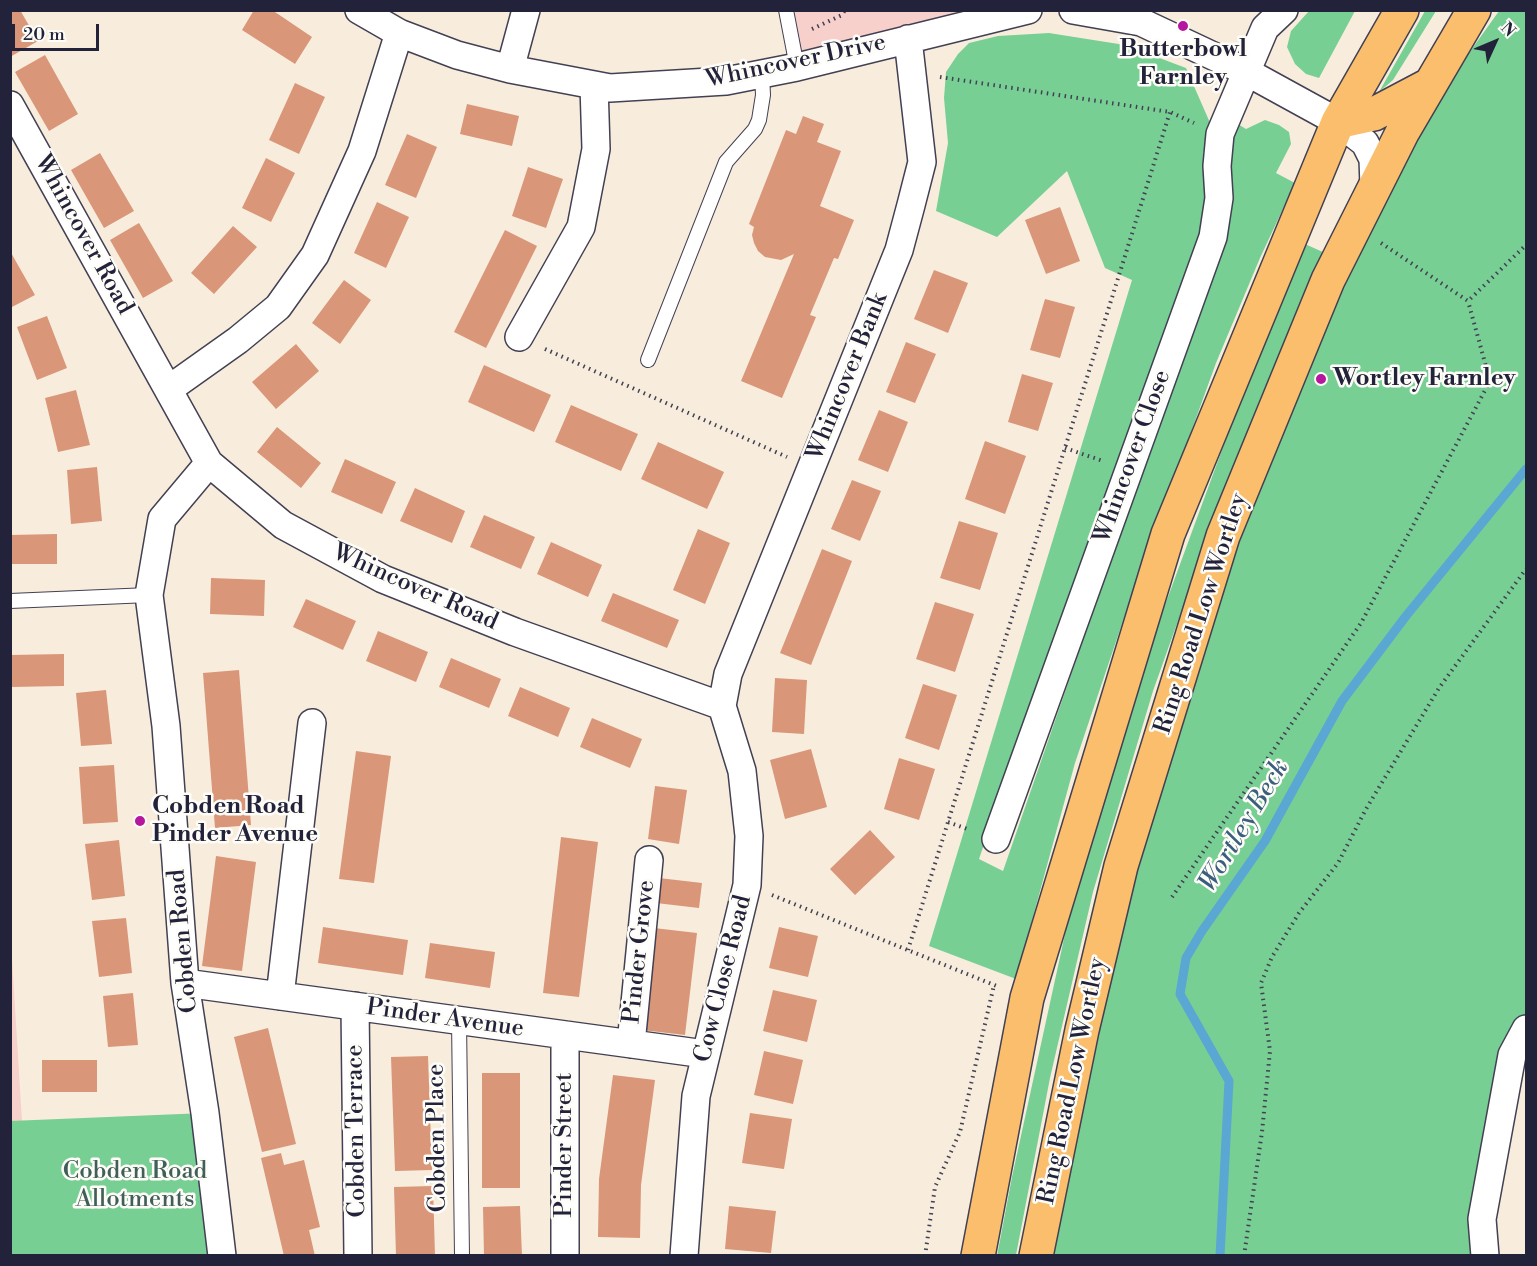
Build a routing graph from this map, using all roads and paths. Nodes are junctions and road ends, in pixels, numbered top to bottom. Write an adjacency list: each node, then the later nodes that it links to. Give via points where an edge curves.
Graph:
1 (359, 10): 10 (street, Whincover Drive)
2 (526, 10): 14 (street)
3 (786, 10): 11 (lane)
4 (845, 10): 11 (path)
5 (1028, 10): 12 (street, Whincover Drive)
6 (1073, 10): 15 (street, via 1141,22)
7 (1284, 10): 15 (street, Whincover Close, via 1265,28)
8 (1402, 10): 22 (highway)
9 (1474, 10): 18 (highway, Ring Road Low Wortley)
10 (399, 33): 14 (street, Whincover Drive, via 457,55); 30 (street, via 362,152 315,255 278,307)
11 (793, 38): 13 (lane)
12 (908, 39): 13 (street, Whincover Drive); 16 (street, Whincover Bank)
13 (797, 67): 17 (street, Whincover Drive)
14 (510, 69): 19 (street, Whincover Drive)
15 (1245, 71): 22 (street); 23 (street, Whincover Close)
16 (912, 73): 21 (path); 33 (street, Whincover Bank, via 922,162 899,250)
17 (762, 74): 19 (street, Whincover Drive, via 726,81 610,88); 29 (lane, via 759,120 726,162)
18 (1431, 84): 22 (highway, via 1374,114); 24 (highway, Ring Road Low Wortley)
19 (594, 85): 28 (street, via 596,149 581,227)
20 (10, 105): 30 (street, Whincover Road)
21 (1170, 112): 23 (path); 31 (path)
22 (1338, 122): 24 (street, via 1365,143 1373,159); 48 (highway, via 1168,534)
23 (1220, 134): 34 (street, Whincover Close, via 1219,198 1213,237)
24 (1374, 186): 25 (highway, Ring Road Low Wortley)
25 (1354, 226): 27 (path); 63 (highway, Ring Road Low Wortley, via 1223,536 1121,866 1082,1030)
26 (1527, 245): 27 (path)
27 (1468, 300): 43 (path, via 1490,381 1361,623)
28 (519, 338): 33 (path)
29 (648, 360)
30 (169, 389): 32 (street, Whincover Road)
31 (1065, 448): 34 (path); 44 (path)
32 (209, 463): 36 (street, Cobden Road, via 162,519); 38 (street, Whincover Road, via 283,525 383,579 515,632)
33 (811, 468): 38 (street, Whincover Bank, via 728,674)
34 (1129, 470): 40 (street, Whincover Close)
35 (1527, 570): 64 (path, via 1439,688 1338,863 1299,913 1272,957 1261,983 1270,1051)
36 (149, 595): 37 (lane); 45 (street, Cobden Road, via 166,726)
37 (10, 601)
38 (722, 706): 42 (street, Cow Close Road, via 742,771 749,836)
39 (312, 723): 47 (street)
40 (996, 839)
41 (649, 860): 53 (street, Pinder Grove)
42 (747, 885): 44 (path); 54 (street, Cow Close Road)
43 (1172, 897)
44 (908, 950): 46 (path)
45 (185, 983): 47 (street, Pinder Avenue); 56 (street, Cobden Road)
46 (994, 985): 48 (path); 61 (path, via 960,1132 935,1187)
47 (280, 996): 49 (street, Pinder Avenue)
48 (1027, 998): 62 (highway)
49 (355, 1006): 50 (street, Pinder Avenue); 57 (street, Cobden Terrace)
50 (459, 1020): 52 (street, Pinder Avenue); 58 (lane, Cobden Place)
51 (1527, 1029): 55 (street)
52 (565, 1035): 53 (street, Pinder Avenue); 59 (street, Pinder Street)
53 (631, 1044): 54 (street, Pinder Avenue)
54 (705, 1054): 60 (street, Cow Close Road, via 696,1096)
55 (1519, 1057): 65 (street, via 1482,1219)
56 (222, 1256)
57 (358, 1256)
58 (462, 1256)
59 (565, 1256)
60 (684, 1256)
61 (926, 1256)
62 (978, 1256)
63 (1036, 1256)
64 (1244, 1256)
65 (1485, 1256)

